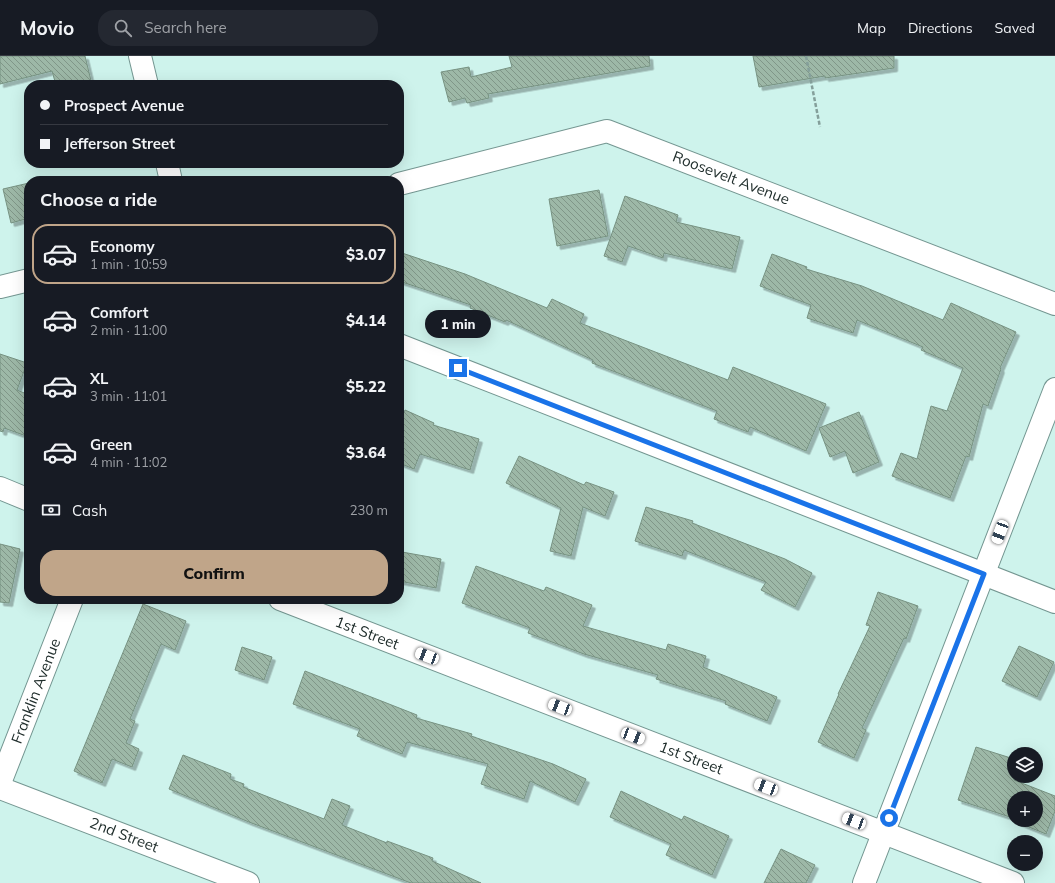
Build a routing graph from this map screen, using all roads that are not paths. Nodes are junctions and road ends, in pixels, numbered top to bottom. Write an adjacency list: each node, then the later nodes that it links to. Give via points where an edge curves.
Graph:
1 (140, 56): 2 (street)
2 (146, 80)
3 (404, 183): 6 (street, Roosevelt Avenue, via 607,130)
4 (24, 281): 5 (street)
5 (0, 288)
6 (1055, 304)
7 (404, 347): 11 (street)
8 (1055, 389): 11 (street)
9 (0, 488): 10 (street)
10 (24, 498)
11 (984, 574): 12 (street); 17 (street)
12 (1055, 602)
13 (70, 604): 15 (street, Franklin Avenue)
14 (293, 604): 17 (street, 1st Street)
15 (0, 783)
16 (0, 788): 18 (street, 2nd Street)
17 (883, 833): 19 (street); 20 (street, 1st Street)
18 (248, 883)
19 (864, 883)
20 (1013, 883)

